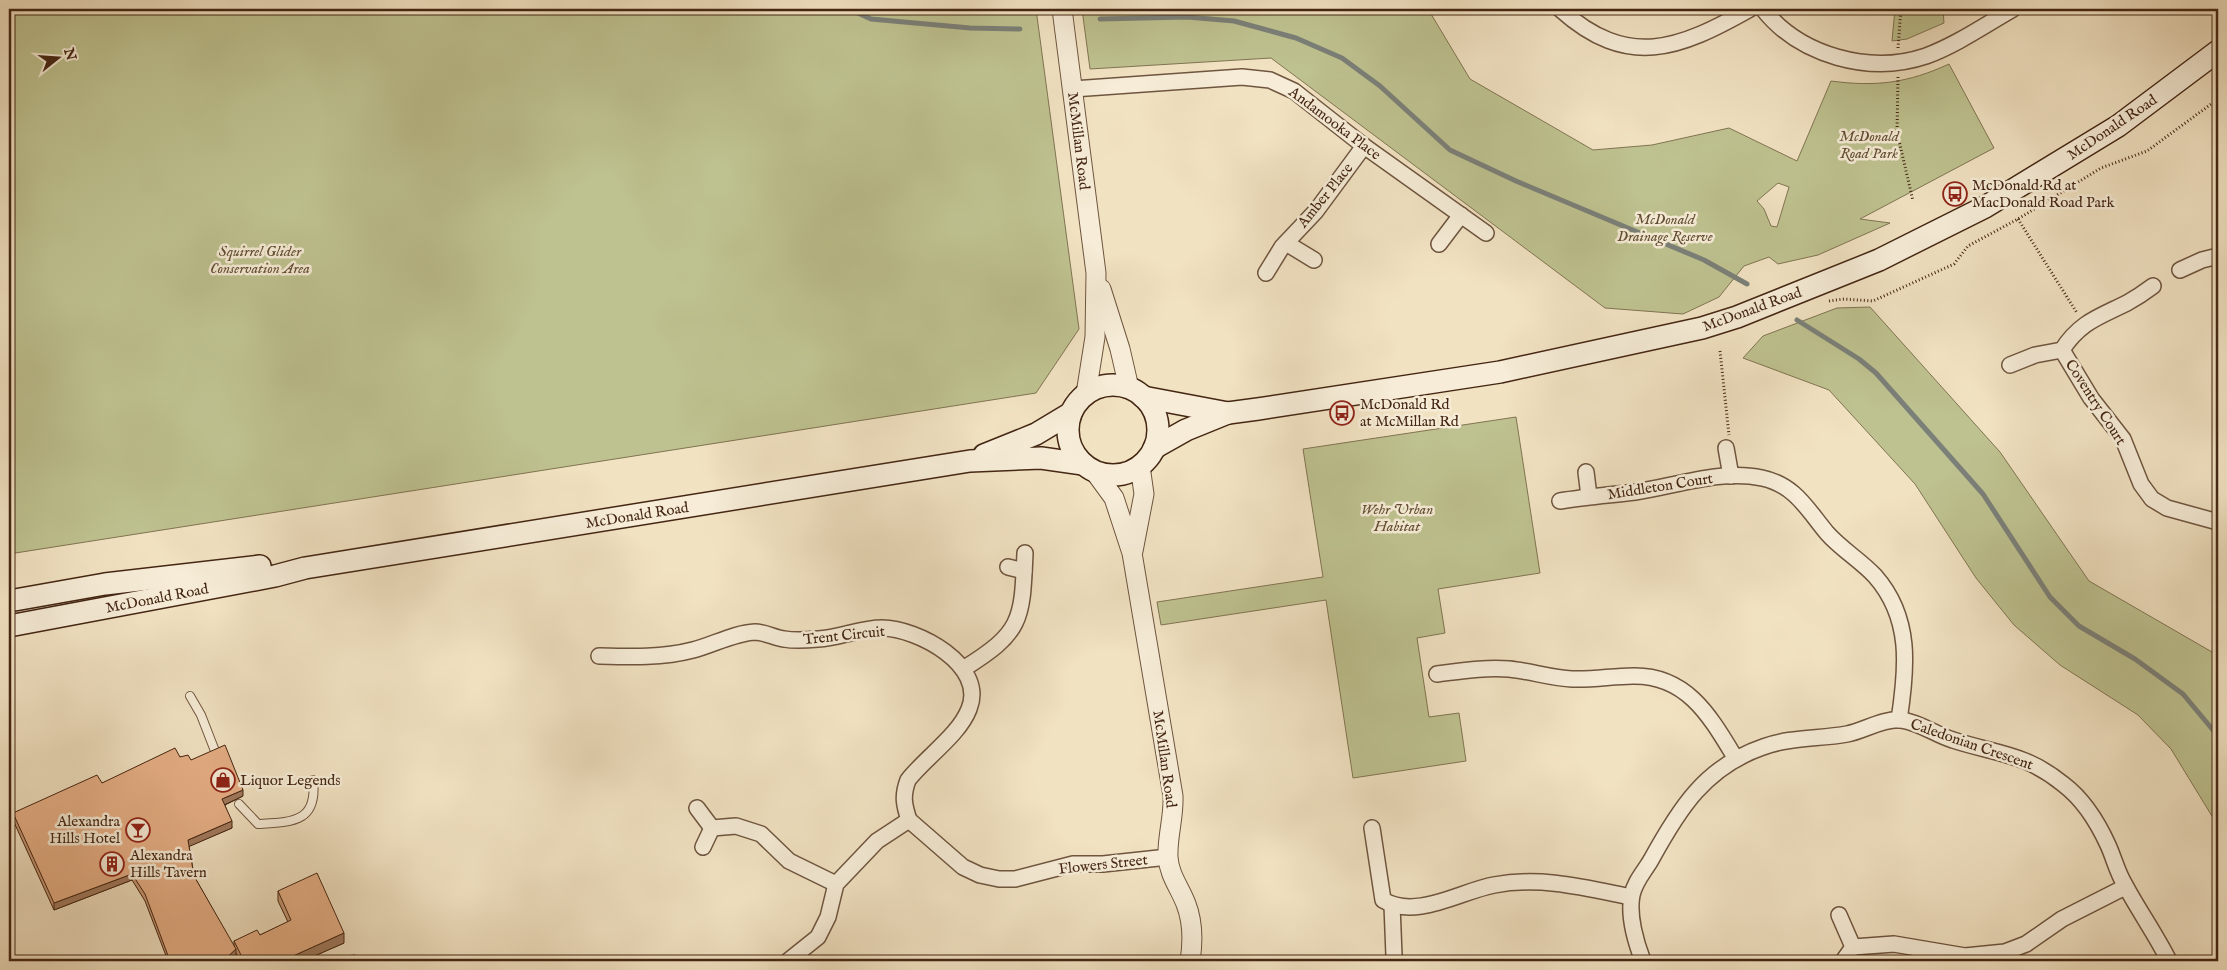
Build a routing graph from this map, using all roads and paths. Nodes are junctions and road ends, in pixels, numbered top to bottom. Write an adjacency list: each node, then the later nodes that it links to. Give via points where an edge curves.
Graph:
1 (19, 9): 8 (path)
2 (1062, 9): 11 (street, McMillan Road)
3 (1560, 9): 4 (street, via 1594,34 1638,47 1663,47 1684,42)
4 (1750, 9)
5 (1763, 9): 10 (street, via 1788,32 1828,55 1851,61)
6 (1901, 9): 10 (path)
7 (2013, 9): 10 (street, via 1941,50)
8 (9, 11)
9 (2218, 51): 33 (main road, McDonald Road, via 2118,126 2033,180 1912,246 1737,316 1702,328 1500,372)
10 (1898, 62): 14 (path, via 1897,132)
11 (1073, 89): 13 (street, Andamooka Place, via 1257,78 1282,84 1294,91); 23 (street, McMillan Road)
12 (2218, 99): 16 (path, via 2147,151 2101,168)
13 (1364, 146): 15 (street, Andamooka Place); 18 (street, Amber Place, via 1316,211)
14 (1913, 201)
15 (1461, 215): 17 (street, Andamooka Place); 19 (street)
16 (2018, 219): 26 (path, via 1968,246 1954,264 1873,301 1844,299); 27 (path)
17 (1486, 233)
18 (1286, 243): 21 (street, Amber Place); 24 (street, Amber Place)
19 (1439, 244)
20 (2218, 256): 22 (street, via 2199,255)
21 (1314, 260)
22 (2180, 270)
23 (1096, 273): 31 (street, McMillan Road); 32 (street, McMillan Road, via 1094,337)
24 (1266, 273)
25 (2153, 286): 27 (street, Coventry Court, via 2133,291)
26 (1822, 304)
27 (2084, 324): 28 (street, Coventry Court, via 2072,334)
28 (2062, 350): 30 (street, Coventry Court, via 2035,355); 44 (street, Coventry Court, via 2091,398 2123,439 2141,484 2152,499 2167,508)
29 (1720, 351): 36 (path, via 1729,440)
30 (2010, 365)
31 (1136, 392): 32 (main road, via 1114,385 1099,387); 33 (main road, McDonald Road); 35 (main road, via 1152,408 1157,421)
32 (1086, 394): 34 (main road)
33 (1228, 412): 35 (main road, McDonald Road)
34 (1071, 413): 37 (main road, McDonald Road, via 1036,434); 39 (main road, via 1069,440 1074,453)
35 (1154, 448): 38 (main road)
36 (1726, 448): 41 (street, Middleton Court)
37 (970, 461): 39 (main road, McDonald Road, via 1041,458); 49 (main road, McDonald Road, via 305,568 271,565)
38 (1140, 466): 39 (main road, via 1110,476); 46 (street, McMillan Road, via 1144,494)
39 (1089, 468): 46 (street, McMillan Road, via 1114,498)
40 (1586, 472): 42 (street, Middleton Court)
41 (1731, 476): 42 (street, Middleton Court); 56 (street, Middleton Court, via 1778,482 1794,492 1828,534 1874,575 1888,593 1899,619 1906,656)
42 (1589, 496): 43 (street, Middleton Court)
43 (1560, 501)
44 (2218, 522)
45 (1025, 554): 48 (street)
46 (1132, 554): 66 (street, McMillan Road, via 1173,796)
47 (1008, 568): 48 (street)
48 (1024, 571): 53 (street, via 1024,602 1007,637)
49 (91, 599): 50 (main road, McDonald Road); 51 (main road, McDonald Road)
50 (9, 601)
51 (9, 626)
52 (599, 656): 53 (street, Trent Circuit, via 648,658 756,632 783,639 819,639 883,628 922,638 957,661)
53 (963, 669): 62 (street, Trent Circuit, via 972,690 970,707 963,721 908,780 903,792)
54 (1437, 674): 58 (street, via 1507,669 1572,679 1649,677 1680,689 1695,699 1707,712)
55 (190, 696): 57 (lane)
56 (1900, 720): 58 (street, Caledonian Crescent, via 1848,734 1780,742); 68 (street, Caledonian Crescent, via 1952,740 2017,756 2064,784 2095,822)
57 (215, 751)
58 (1736, 759): 69 (street, Caledonian Crescent, via 1714,774 1686,801 1636,882)
59 (313, 780): 60 (lane, via 315,798 305,815 295,822 258,824)
60 (239, 804)
61 (697, 808): 63 (street)
62 (909, 820): 66 (street, Flowers Street, via 963,867 999,879 1015,879 1073,864); 67 (street, via 876,841)
63 (712, 828): 65 (street); 67 (street, via 736,826 760,834 789,861)
64 (1372, 828): 70 (street, via 1383,900)
65 (703, 847)
66 (1168, 857): 75 (street, McMillan Road, via 1170,872 1191,920)
67 (836, 884): 74 (street, via 828,917 818,937)
68 (2125, 887): 72 (street, via 2062,919 2026,944 2005,952 1965,956 1894,944); 78 (street, Caledonian Crescent, via 2150,924)
69 (1632, 897): 70 (street, via 1559,883 1516,882 1493,885 1434,903); 76 (street, Caledonian Crescent, via 1635,936)
70 (1392, 905): 73 (street)
71 (1839, 915): 72 (street)
72 (1853, 947): 77 (street)
73 (1394, 956)
74 (788, 961)
75 (1190, 961)
76 (1643, 961)
77 (1843, 961)
78 (2169, 961)

